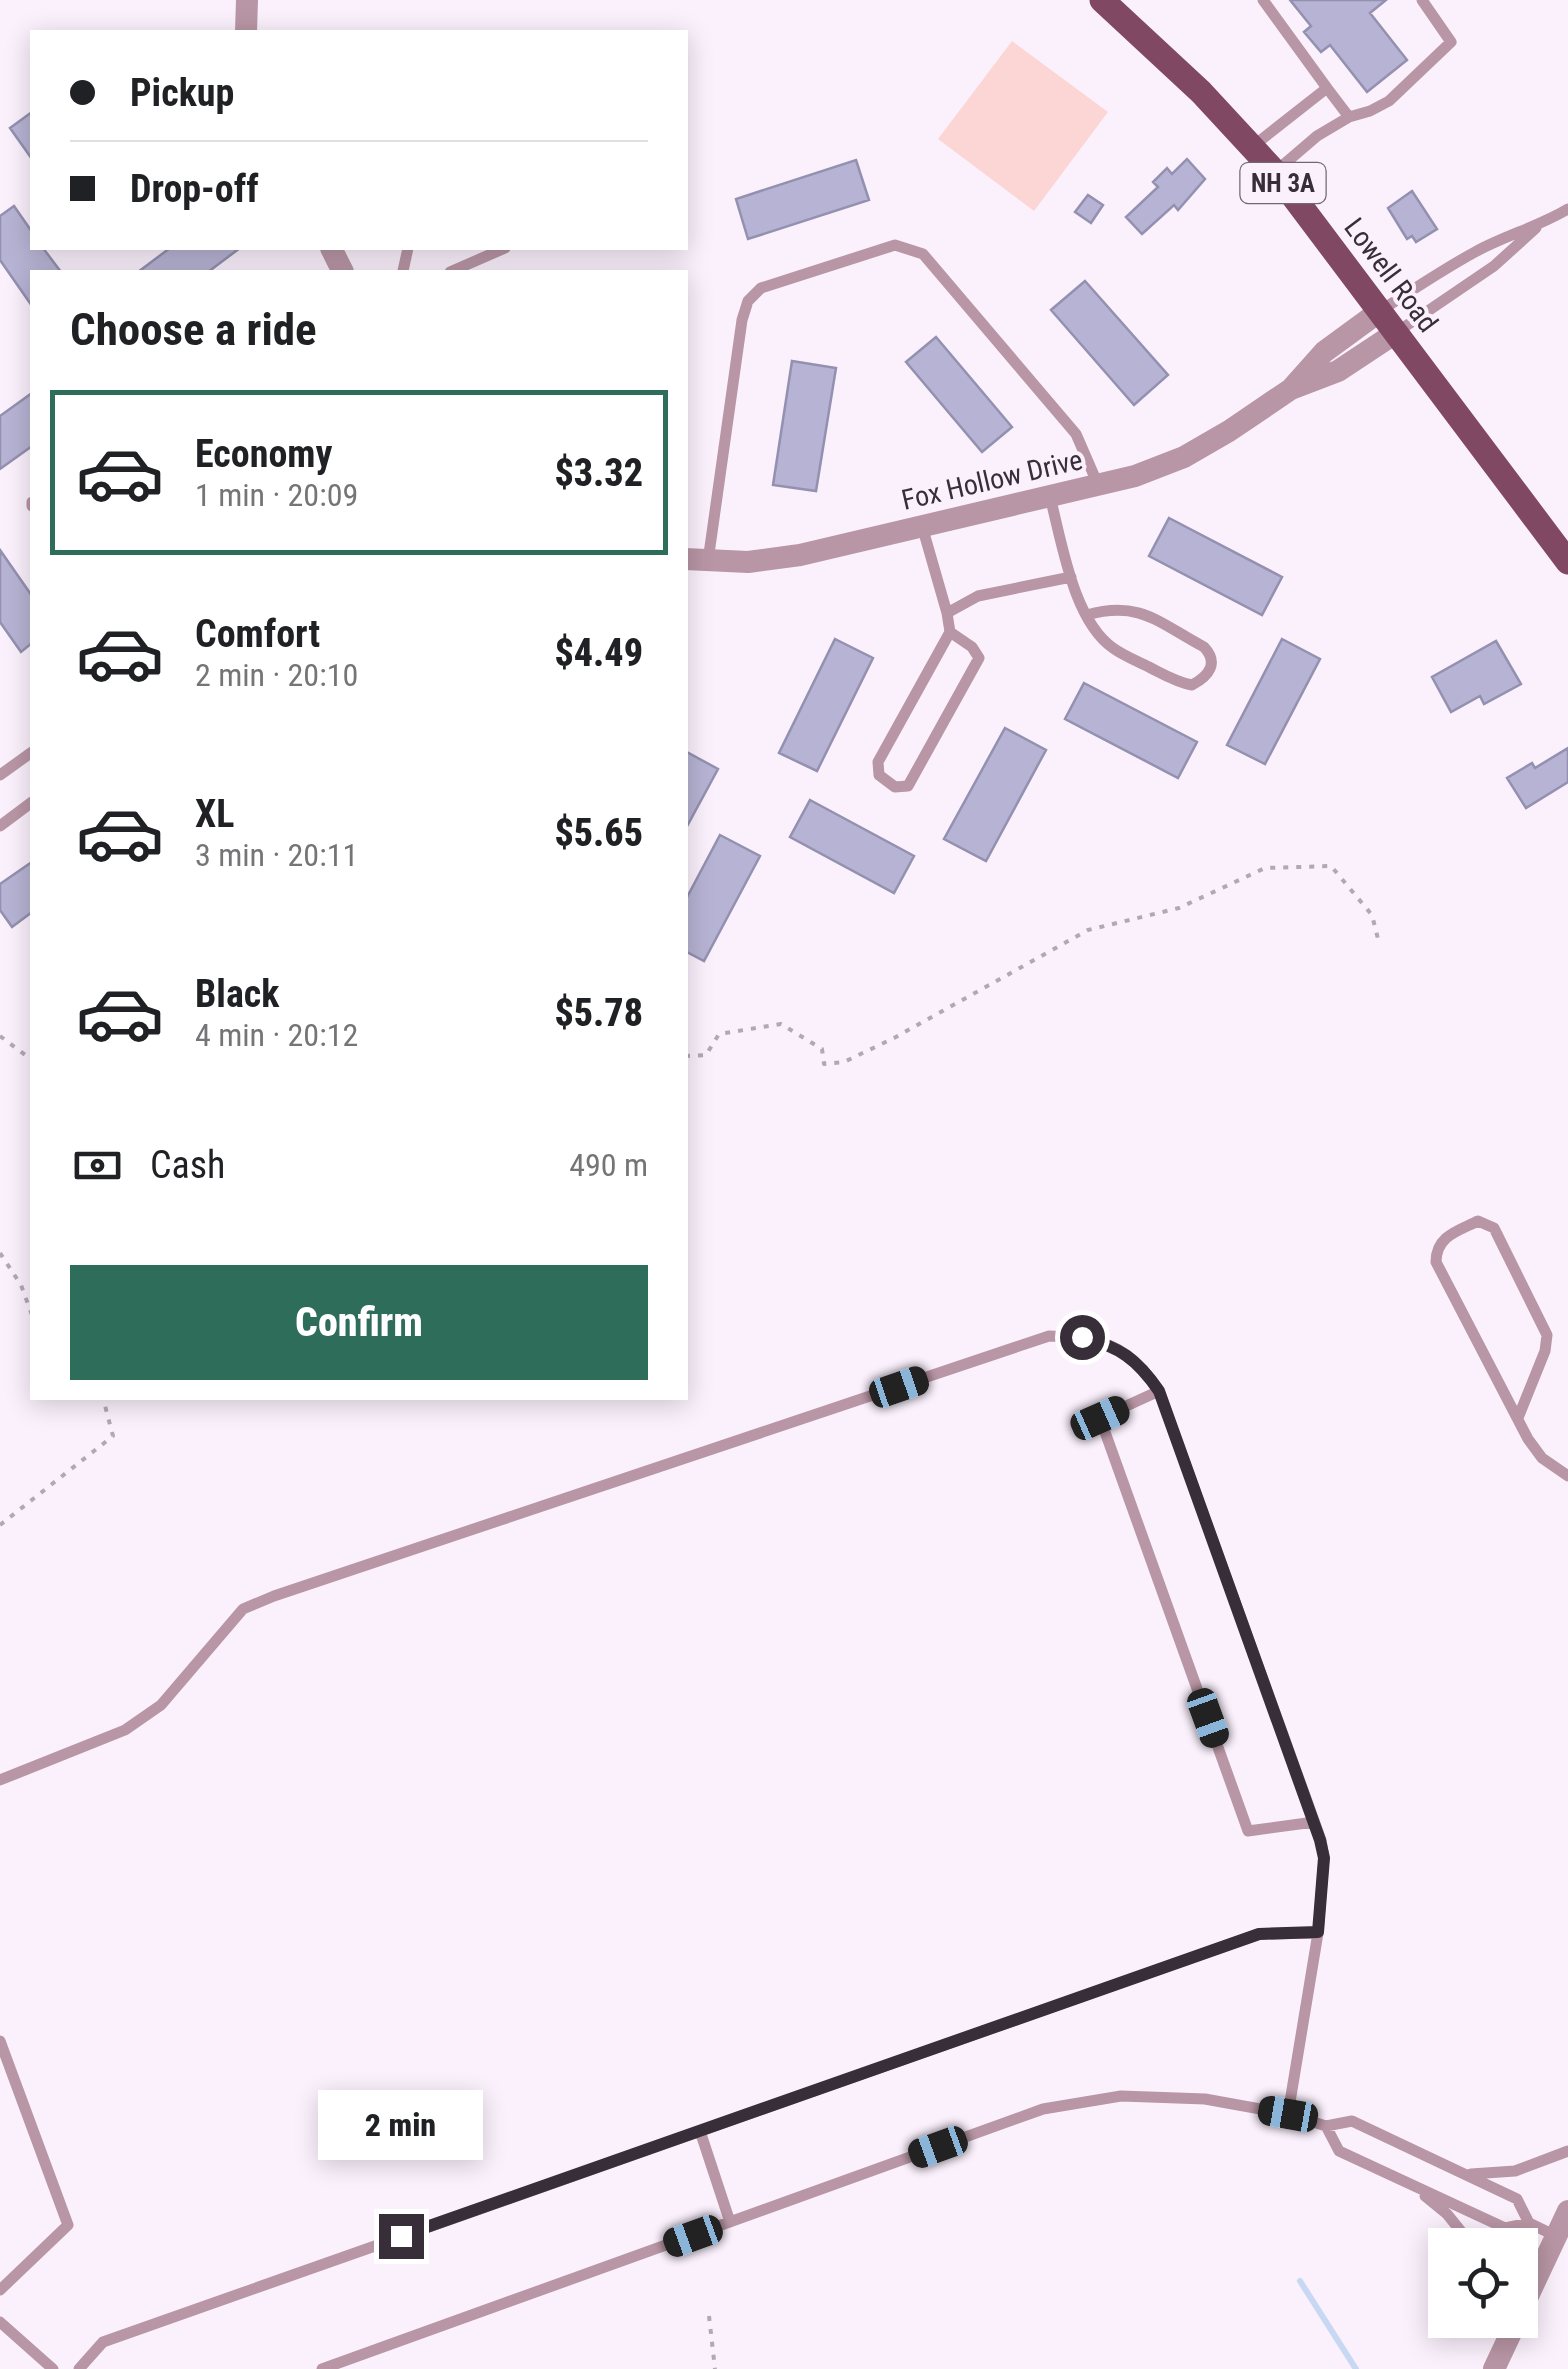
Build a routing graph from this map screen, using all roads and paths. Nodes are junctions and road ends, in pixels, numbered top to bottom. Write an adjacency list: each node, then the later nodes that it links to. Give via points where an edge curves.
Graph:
1 (246, 0): 5 (street)
2 (1102, 0): 8 (main road, Lowell Road / NH 3A)
3 (1262, 0): 6 (lane)
4 (1422, 0): 7 (lane, via 1451,42 1389,100)
5 (246, 30)
6 (1327, 88): 7 (lane); 8 (lane)
7 (1348, 117): 9 (lane)
8 (1252, 147): 9 (main road, Lowell Road / NH 3A)
9 (1274, 172): 14 (main road, Lowell Road / NH 3A)
10 (1568, 209): 11 (lane)
11 (1536, 228): 14 (lane, via 1475,252); 15 (lane, via 1494,266)
12 (501, 250): 13 (lane)
13 (455, 270)
14 (1380, 310): 15 (main road, Lowell Road / NH 3A); 16 (street, Fox Hollow Drive, via 1324,352)
15 (1397, 332): 16 (street, Fox Hollow Drive, via 1338,372); 21 (main road, Lowell Road / NH 3A)
16 (1291, 389): 17 (street, Fox Hollow Drive, via 1184,457)
17 (1099, 487): 18 (street, Fox Hollow Drive); 20 (lane, via 1076,434 923,254 895,246 762,288 748,300)
18 (1050, 497): 19 (street, Fox Hollow Drive); 22 (lane)
19 (922, 526): 20 (street, Fox Hollow Drive, via 800,555); 23 (lane)
20 (696, 560)
21 (1568, 562)
22 (1071, 578): 23 (lane, via 978,596); 24 (lane)
23 (947, 613): 25 (lane)
24 (1087, 615): 24 (lane, via 1113,648 1180,683 1192,685 1212,666 1204,647 1134,609)
25 (950, 632): 25 (lane, via 878,762 879,775 895,788 908,786 979,658)
26 (30, 753): 27 (lane)
27 (0, 775)
28 (30, 804): 29 (lane)
29 (0, 826)
30 (1379, 942): 32 (path, via 1372,915 1331,866 1266,868 1179,908 1088,930 844,1062 824,1064 822,1049 781,1024 719,1034 706,1055)
31 (0, 1036): 33 (path)
32 (688, 1056)
33 (30, 1058)
34 (0, 1253): 35 (path)
35 (30, 1309)
36 (1159, 1391): 41 (lane, via 1142,1365 1109,1344 1050,1336 1030,1342 274,1596 243,1610 161,1705 126,1730); 42 (lane); 42 (lane, via 1100,1418 1248,1831)
37 (104, 1400): 40 (path, via 113,1436)
38 (1518, 1418): 38 (lane, via 1436,1262 1443,1239 1478,1222 1494,1228 1547,1335); 39 (lane, via 1542,1458)
39 (1568, 1476)
40 (0, 1525)
41 (0, 1780)
42 (1314, 1822): 43 (lane, via 1324,1858)
43 (1318, 1932): 45 (lane); 47 (lane, via 1259,1934)
44 (0, 2040): 57 (lane, via 68,2225)
45 (1288, 2114): 46 (lane); 52 (lane, via 1206,2099 1121,2096 1043,2109)
46 (1326, 2126): 49 (lane, via 1352,2120); 50 (lane, via 1339,2151)
47 (700, 2131): 52 (lane); 61 (lane, via 102,2342)
48 (1568, 2151): 49 (lane, via 1515,2170)
49 (1468, 2174): 53 (lane, via 1517,2199)
50 (1410, 2184): 53 (lane, via 1504,2228); 54 (lane)
51 (1568, 2212): 55 (street)
52 (730, 2222): 62 (lane)
53 (1529, 2223): 55 (lane)
54 (1458, 2228)
55 (1556, 2236): 56 (street)
56 (1538, 2274)
57 (0, 2290)
58 (709, 2316): 63 (path)
59 (0, 2322): 60 (lane)
60 (53, 2369)
61 (79, 2369)
62 (322, 2369)
63 (715, 2369)

